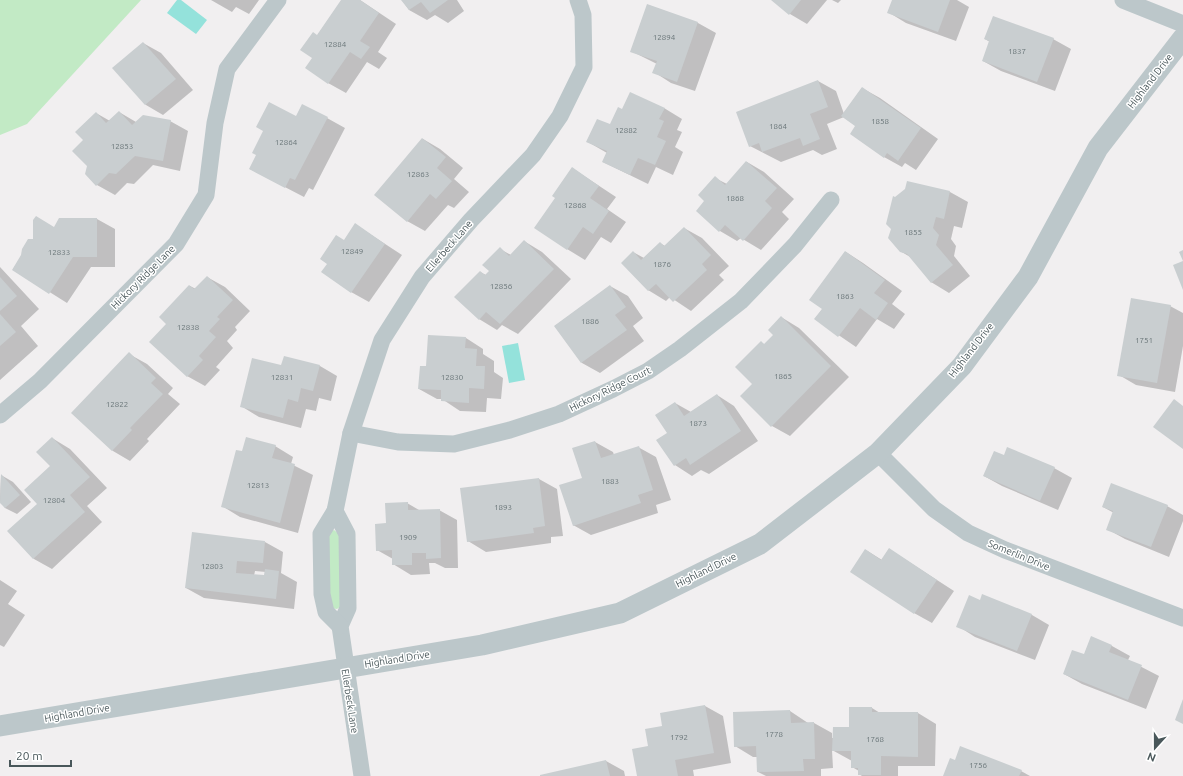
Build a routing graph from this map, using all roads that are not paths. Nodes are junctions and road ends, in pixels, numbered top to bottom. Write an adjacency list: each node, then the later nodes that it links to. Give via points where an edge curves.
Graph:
1 (278, 0): 7 (street, Hickory Ridge Lane, via 227,69 215,123 206,195 176,244 40,381)
2 (578, 0): 8 (street, Ellerbeck Lane, via 583,14 584,67 560,116 533,155 470,220 422,276 382,340)
3 (1123, 0): 4 (street)
4 (1183, 24)
5 (1183, 38): 9 (street, Highland Drive, via 1098,148 1028,277 962,366)
6 (831, 200): 8 (street, Hickory Ridge Court, via 795,245 741,300 680,350 648,371 613,389 559,414 454,444 398,442)
7 (0, 415)
8 (351, 433): 10 (street, Ellerbeck Lane)
9 (878, 453): 11 (street, Somerlin Drive, via 934,509 968,533 1005,550); 13 (street, Highland Drive, via 760,544 620,613 482,645)
10 (335, 511): 12 (street, via 347,534 348,608); 12 (street, Ellerbeck Lane, via 321,534 322,594 326,612)
11 (1183, 618)
12 (340, 626): 13 (street, Ellerbeck Lane)
13 (345, 668): 14 (street, Highland Drive); 15 (street, Ellerbeck Lane)
14 (0, 726)
15 (362, 776)

